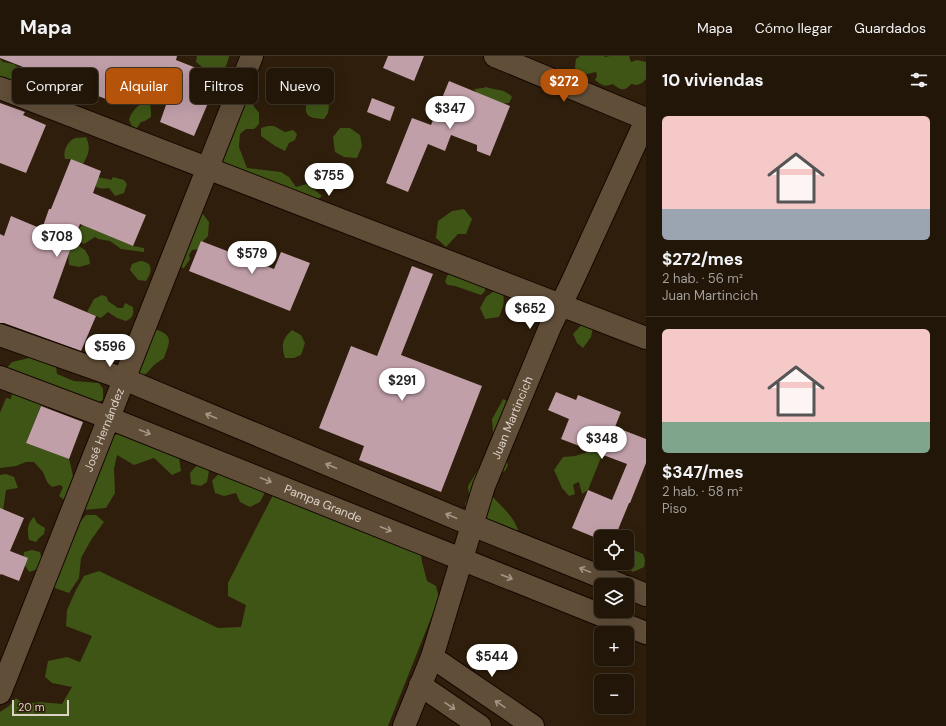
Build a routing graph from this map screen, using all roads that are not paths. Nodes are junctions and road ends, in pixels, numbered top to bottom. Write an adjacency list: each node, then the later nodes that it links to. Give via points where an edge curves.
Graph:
1 (252, 56): 5 (street, José Hernández)
2 (495, 56): 4 (street)
3 (0, 88): 5 (street)
4 (646, 120): 6 (street, Juan Martincich)
5 (207, 169): 6 (street); 10 (street, José Hernández)
6 (560, 305): 8 (street); 12 (street, Juan Martincich, via 484,486)
7 (0, 335): 10 (street)
8 (646, 338)
9 (0, 377): 11 (street, Pampa Grande)
10 (124, 379): 11 (street, José Hernández); 12 (street, one-way to 10)
11 (109, 418): 13 (street, Pampa Grande, one-way to 13); 18 (street, José Hernández)
12 (472, 525): 13 (street, Juan Martincich); 14 (street, one-way to 12)
13 (462, 559): 17 (street, Pampa Grande, one-way to 17); 19 (street, Juan Martincich)
14 (604, 578)
15 (634, 591): 16 (street)
16 (646, 595)
17 (646, 633)
18 (8, 649): 21 (street, José Hernández)
19 (432, 657): 20 (street, Juan Martincich); 24 (street, one-way to 19)
20 (420, 685): 22 (street, Juan Martincich); 23 (street, one-way to 23)
21 (0, 693)
22 (404, 726)
23 (480, 726)
24 (533, 726)

